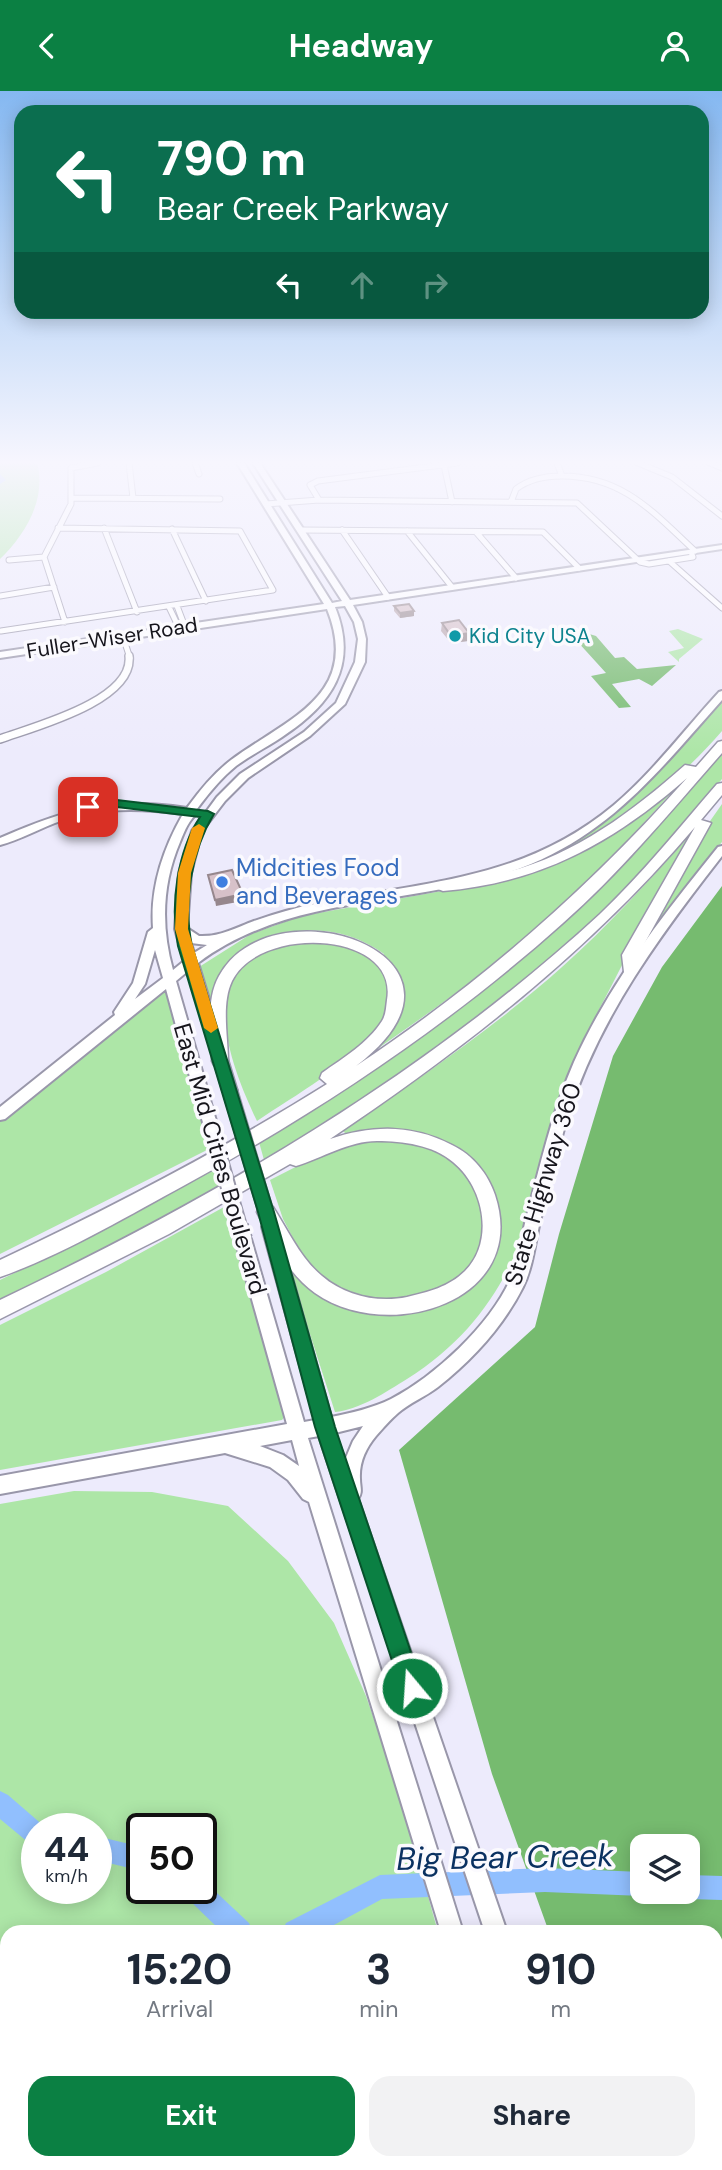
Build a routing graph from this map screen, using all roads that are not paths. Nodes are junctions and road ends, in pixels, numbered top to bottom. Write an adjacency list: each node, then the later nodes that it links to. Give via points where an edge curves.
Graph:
1 (45, 560): 16 (street)
2 (117, 560): 26 (street)
3 (187, 560): 20 (street)
4 (255, 560): 20 (street, via 272,591)
5 (301, 560): 23 (main road, East Mid Cities Boulevard)
6 (320, 560): 21 (main road)
7 (363, 560): 19 (street)
8 (430, 560): 17 (street)
9 (500, 560): 15 (street)
10 (571, 560): 14 (street)
11 (637, 560): 13 (street, via 649,564); 14 (main road, Fuller-Wiser Road)
12 (675, 560): 13 (street)
13 (669, 561): 24 (street)
14 (579, 568): 15 (main road, Fuller-Wiser Road)
15 (516, 578): 17 (main road, Fuller-Wiser Road)
16 (54, 587): 18 (street); 27 (street)
17 (452, 587): 19 (main road, Fuller-Wiser Road)
18 (0, 596)
19 (388, 597): 21 (main road, Fuller-Wiser Road)
20 (206, 601): 22 (street)
21 (348, 603): 23 (main road, Fuller-Wiser Road); 39 (main road, via 362,639 360,662 340,704 307,734 244,776)
22 (173, 606): 26 (street); 28 (street)
23 (330, 606): 28 (main road, Fuller-Wiser Road); 38 (main road, East Mid Cities Boulevard, via 342,639 341,661 325,692 300,719 223,772)
24 (722, 608): 25 (street)
25 (709, 611)
26 (137, 612): 27 (street)
27 (65, 622): 29 (street)
28 (182, 628): 30 (main road, Fuller-Wiser Road)
29 (1, 631)
30 (123, 637): 31 (main road, Fuller-Wiser Road); 34 (street, via 130,666 109,693)
31 (0, 655)
32 (722, 694): 42 (main road, via 602,820 531,859)
33 (722, 735): 42 (highway, via 642,810 592,842 519,872 464,886)
34 (0, 739)
35 (722, 745): 52 (highway, via 616,865 526,948 412,1035)
36 (722, 787): 53 (highway, via 634,887 544,972 425,1065)
37 (722, 798): 47 (highway, via 681,860 630,955)
38 (186, 815): 39 (main road); 40 (main road, via 77,812); 43 (main road, East Mid Cities Boulevard, via 166,859)
39 (205, 818): 44 (main road, East Mid Cities Boulevard, via 185,873)
40 (0, 842)
41 (722, 849): 47 (main road, State Highway 360)
42 (443, 886): 45 (main road, via 305,909)
43 (157, 921): 48 (main road, East Mid Cities Boulevard); 49 (main road, via 139,984)
44 (181, 929): 45 (main road, via 200,942); 46 (main road, East Mid Cities Boulevard)
45 (229, 937): 46 (main road)
46 (191, 964): 48 (main road); 50 (main road, East Mid Cities Boulevard)
47 (629, 968): 57 (main road, State Highway 360, via 594,1033 568,1098 517,1283 490,1324 448,1368)
48 (169, 980): 49 (main road); 59 (main road, East Mid Cities Boulevard, bridge)
49 (113, 1023): 51 (main road)
50 (220, 1062): 52 (highway, via 220,1004 226,976 235,964 263,946 302,936 342,940 373,954 392,976 397,1001 385,1028); 54 (main road, East Mid Cities Boulevard, bridge)
51 (0, 1115)
52 (263, 1131): 55 (highway, via 149,1195)
53 (263, 1171): 54 (highway, via 363,1136 397,1133 421,1137 462,1158 479,1176 494,1216 493,1237 475,1273 457,1289 412,1307 366,1306 347,1301 314,1281); 56 (highway)
54 (266, 1212): 58 (main road, East Mid Cities Boulevard)
55 (0, 1269)
56 (0, 1310)
57 (397, 1404): 58 (main road, State Highway 360); 63 (main road, via 370,1427 351,1465 351,1484)
58 (325, 1427): 59 (main road, State Highway 360); 63 (main road, East Mid Cities Boulevard)
59 (297, 1431): 60 (main road, State Highway 360); 62 (main road, East Mid Cities Boulevard)
60 (226, 1446): 61 (main road, State Highway 360); 62 (main road, via 263,1454 291,1469)
61 (0, 1485)
62 (322, 1516): 64 (main road, East Mid Cities Boulevard)
63 (368, 1555): 65 (main road, East Mid Cities Boulevard)
64 (450, 1925)
65 (494, 1925)

